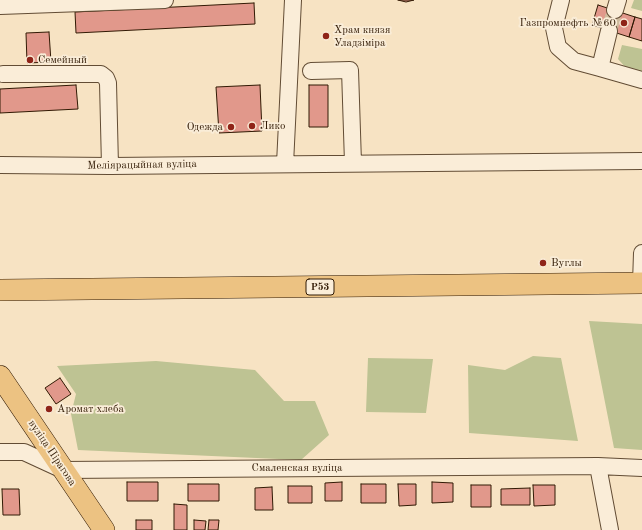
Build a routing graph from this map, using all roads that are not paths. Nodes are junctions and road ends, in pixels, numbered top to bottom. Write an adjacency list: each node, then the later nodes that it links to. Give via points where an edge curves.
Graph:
1 (148, 0): 2 (street); 5 (street)
2 (165, 0)
3 (293, 0): 13 (street)
4 (561, 0): 7 (street, via 554,28 558,47 574,60)
5 (0, 6)
6 (610, 31): 7 (street)
7 (600, 68): 10 (street)
8 (311, 71): 12 (street, via 350,70)
9 (2, 74): 15 (street, via 101,74 106,78)
10 (642, 80)
11 (642, 160): 12 (street, Меліярацыйная вуліца)
12 (353, 163): 13 (street, Меліярацыйная вуліца)
13 (285, 164): 15 (street, Меліярацыйная вуліца)
14 (0, 165): 15 (street, Меліярацыйная вуліца)
15 (110, 166)
16 (642, 252): 17 (street)
17 (641, 283): 18 (main road, Р53)
18 (0, 290)
19 (0, 376): 23 (main road, вуліца Пірагова)
20 (0, 452): 23 (street, Смаленская вуліца, via 24,452)
21 (601, 466): 22 (street, Смаленская вуліца); 23 (street, Смаленская вуліца); 25 (street)
22 (642, 468)
23 (63, 470): 24 (main road, вуліца Пірагова)
24 (104, 530)
25 (610, 530)

